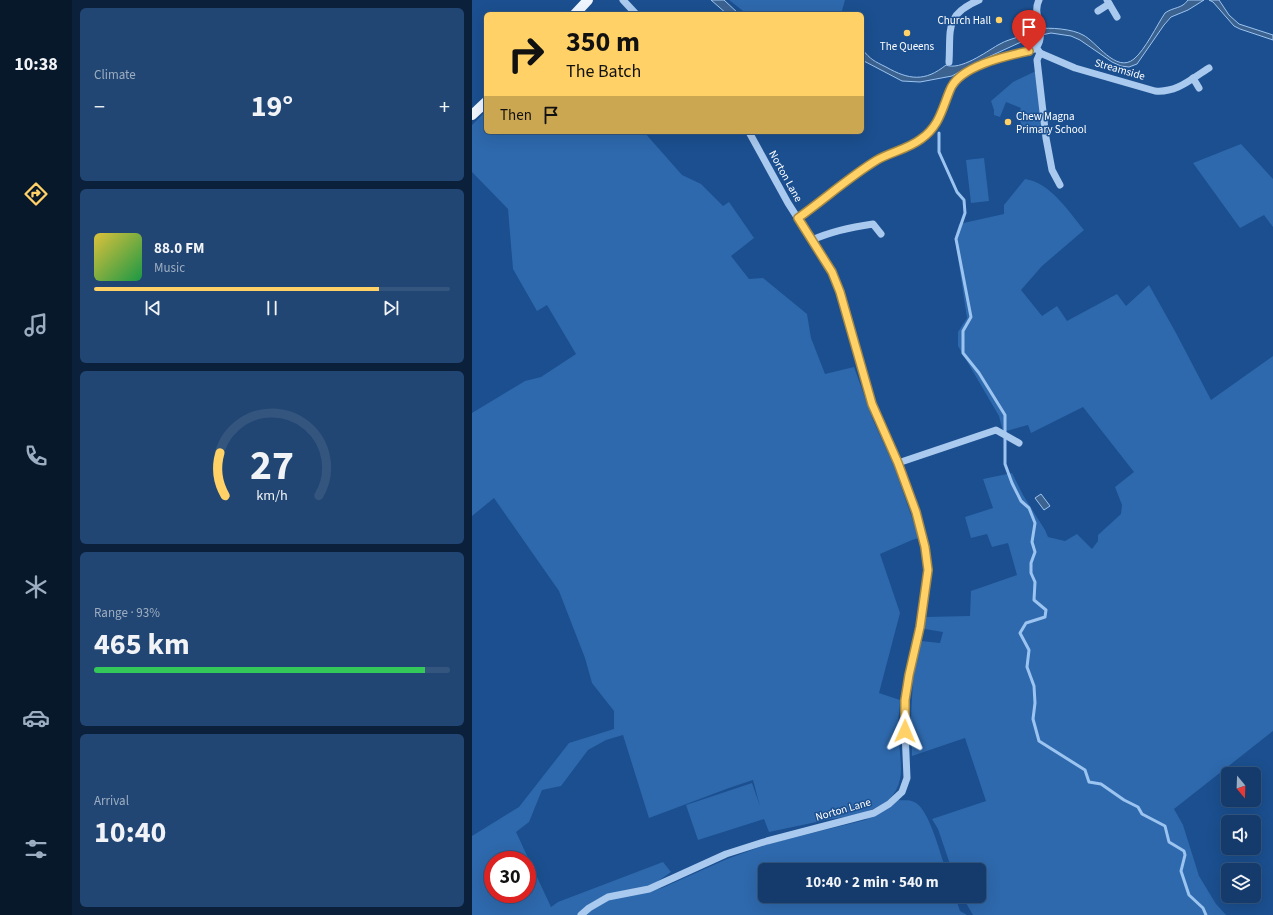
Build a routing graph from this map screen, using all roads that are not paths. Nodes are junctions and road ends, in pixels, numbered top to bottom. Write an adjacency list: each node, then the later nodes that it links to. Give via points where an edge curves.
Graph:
1 (588, 0): 7 (main road)
2 (623, 0): 8 (street)
3 (979, 0): 11 (street, via 962,9 952,20)
4 (1037, 1): 10 (street, via 1041,38)
5 (1108, 2): 6 (street); 9 (street)
6 (1098, 11)
7 (577, 12)
8 (634, 12)
9 (1117, 16)
10 (1038, 51): 13 (street, Streamside, via 1075,68 1155,91 1173,90); 18 (street, via 1046,138 1052,170); 19 (street, via 993,60 958,79 950,89 936,126 928,134 861,170)
11 (949, 62)
12 (1208, 68): 13 (street, Streamside)
13 (1193, 78): 14 (street)
14 (1200, 88)
15 (484, 104): 16 (main road)
16 (472, 115)
17 (750, 134): 19 (street, Norton Lane)
18 (1060, 185)
19 (798, 218): 21 (street, Norton Lane)
20 (881, 234): 21 (street, via 873,224 828,232)
21 (812, 240): 23 (street, Norton Lane, via 832,272 840,292 876,414)
22 (1018, 443): 23 (street, via 996,430)
23 (898, 463): 24 (street, Norton Lane, via 916,512 928,570 920,627 905,700 907,778 902,792 874,813 726,854 649,889 608,897)
24 (581, 915)

